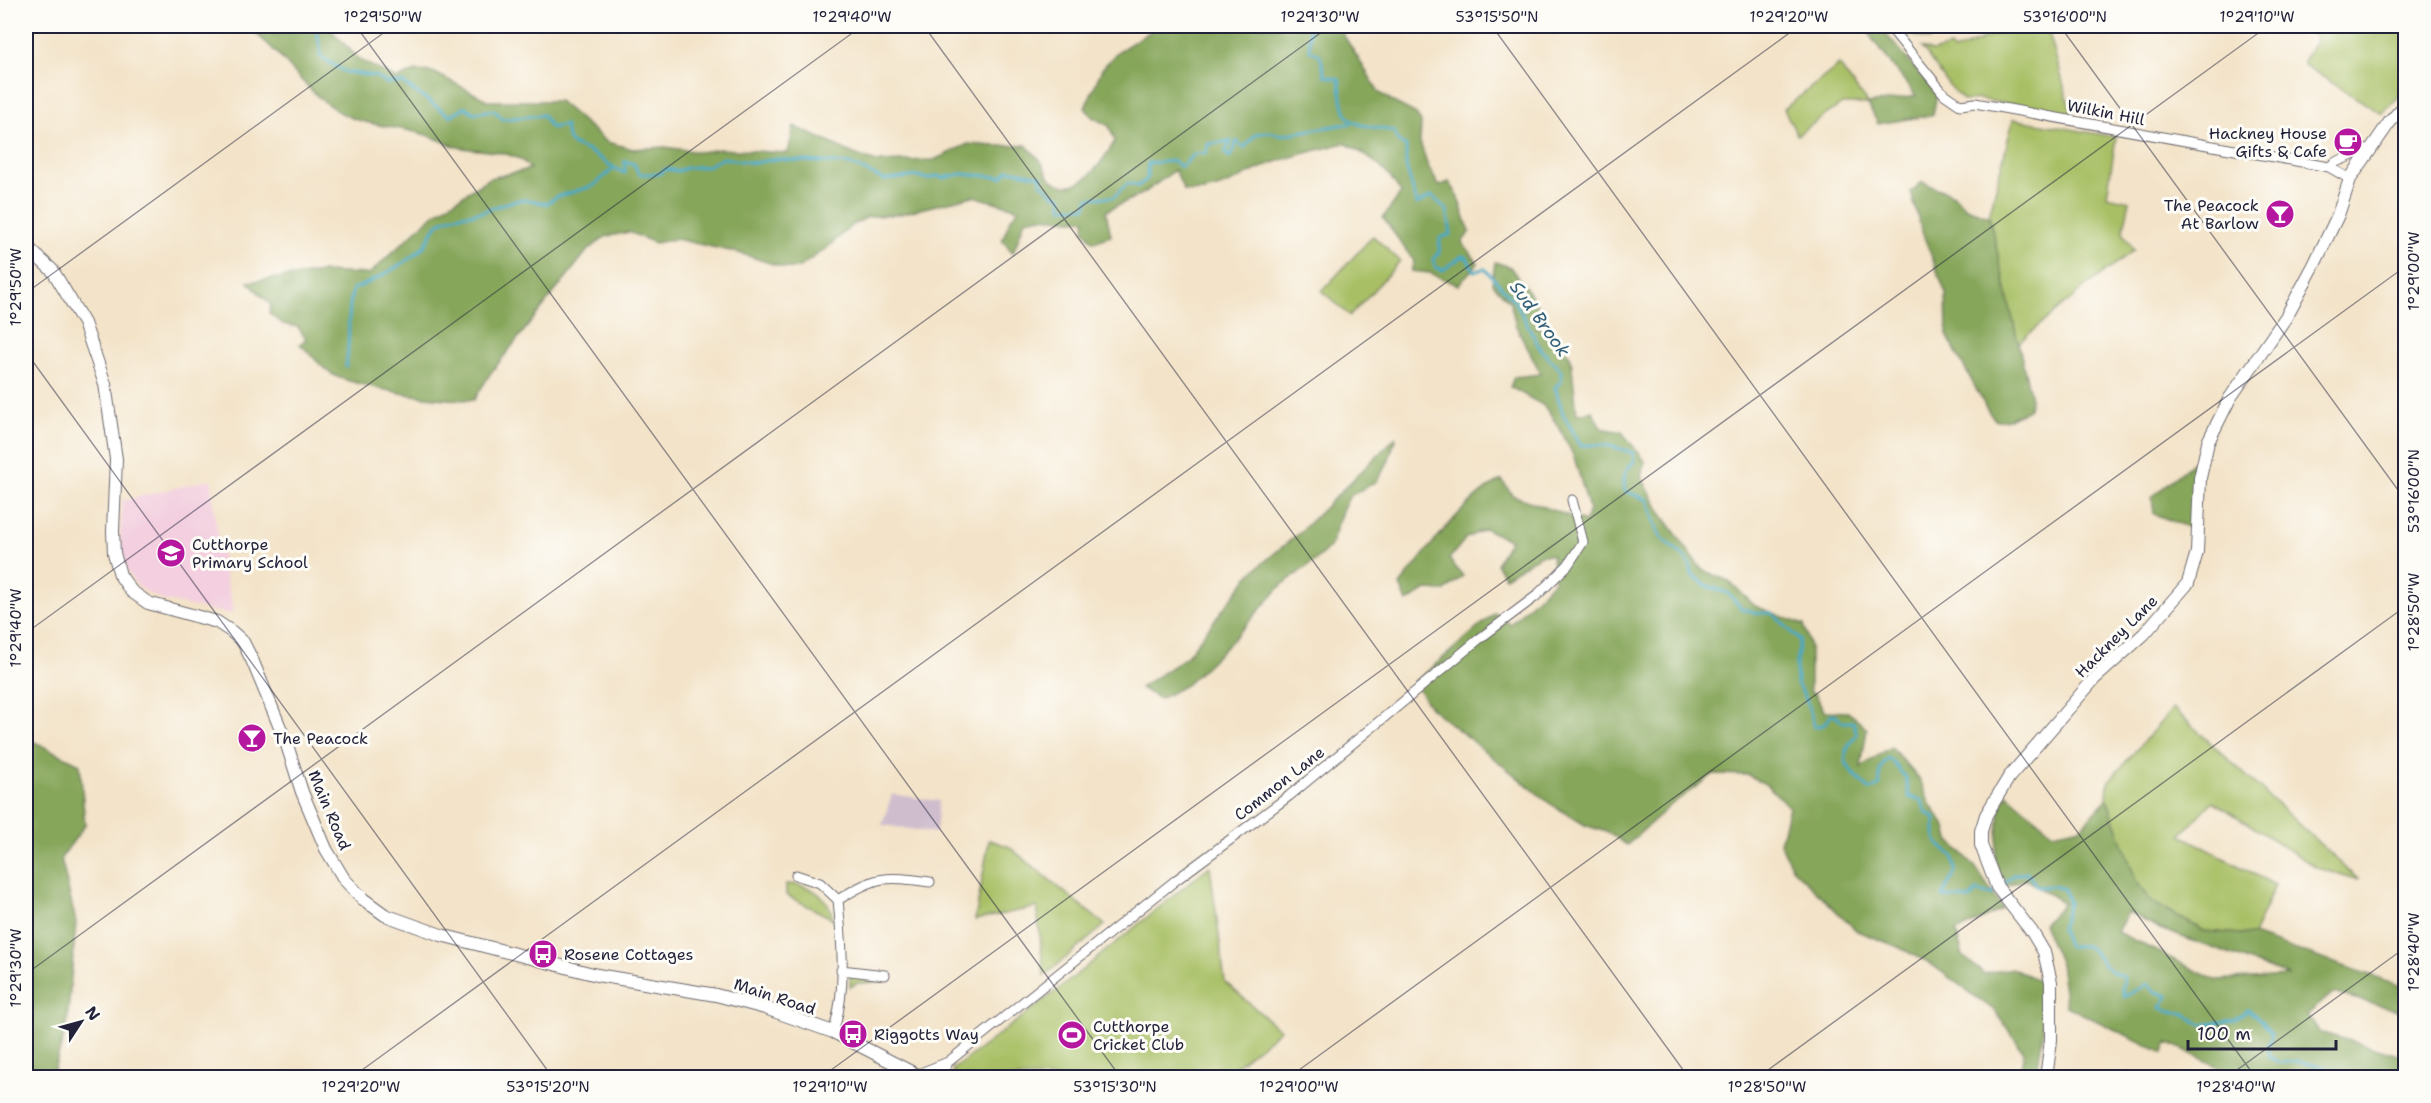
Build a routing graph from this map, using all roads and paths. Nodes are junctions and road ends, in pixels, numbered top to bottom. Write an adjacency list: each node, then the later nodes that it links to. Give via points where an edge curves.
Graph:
1 (1889, 26): 4 (street, Wilkin Hill, via 1944,94 1960,105 1976,103)
2 (2406, 104): 3 (main road, Hackney Lane)
3 (2372, 147): 4 (street); 5 (main road, Hackney Lane)
4 (2329, 167): 5 (street, Wilkin Hill)
5 (2350, 178): 17 (main road, Hackney Lane, via 2338,215 2286,317 2230,399 2208,442 2200,478 2197,552 2188,583 2145,634 2095,678 2016,768 1986,815 1981,845 1997,886 2044,952 2051,982 2051,1040)
6 (26, 246): 13 (main road, Main Road, via 53,272 84,323 105,384 116,459 112,531 120,575 131,591 148,603 217,622 243,642 326,849 344,879 363,899 385,915 441,935 597,975 716,995)
7 (1572, 500): 14 (street, Common Lane, via 1583,542 1568,565 1535,597 1290,796 1176,880)
8 (796, 874): 10 (street, via 820,884)
9 (930, 882): 10 (street, via 883,878)
10 (838, 900): 11 (street)
11 (840, 970): 12 (street); 13 (street, via 840,1010)
12 (885, 975)
13 (833, 1032): 15 (main road, Main Road)
14 (948, 1062): 15 (street, Common Lane); 16 (street, Common Lane)
15 (920, 1076)
16 (939, 1077)
17 (2046, 1077)

